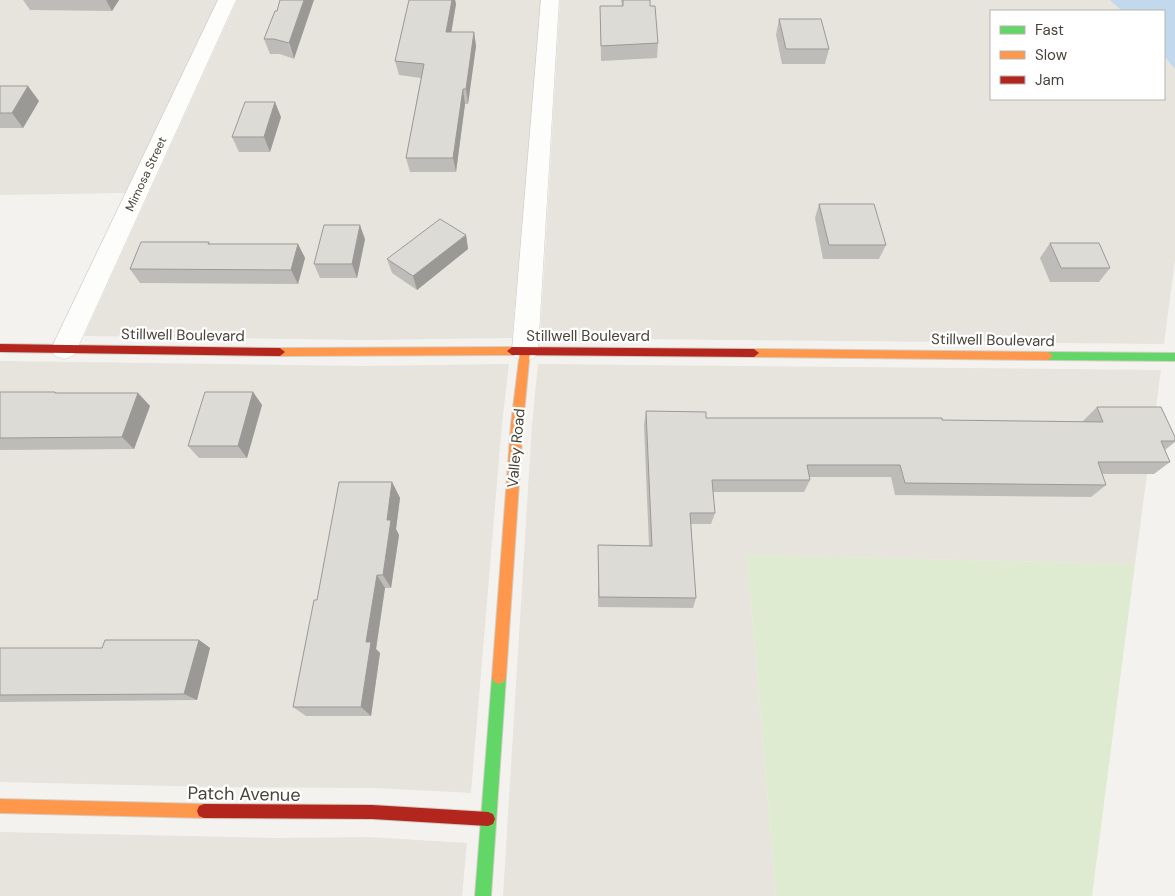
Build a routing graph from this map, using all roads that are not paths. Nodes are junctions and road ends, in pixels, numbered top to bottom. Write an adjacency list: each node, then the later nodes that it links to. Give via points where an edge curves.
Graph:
1 (227, 0): 4 (street, Mimosa Street)
2 (550, 0): 5 (street, Valley Road)
3 (0, 348): 4 (street, Stillwell Boulevard)
4 (64, 349): 5 (street, Stillwell Boulevard)
5 (525, 351): 6 (street, Stillwell Boulevard); 8 (street, Valley Road, via 516,433)
6 (1175, 357)
7 (0, 806): 8 (street, Patch Avenue, via 270,813 372,812)
8 (488, 819): 9 (street, Valley Road)
9 (482, 896)

